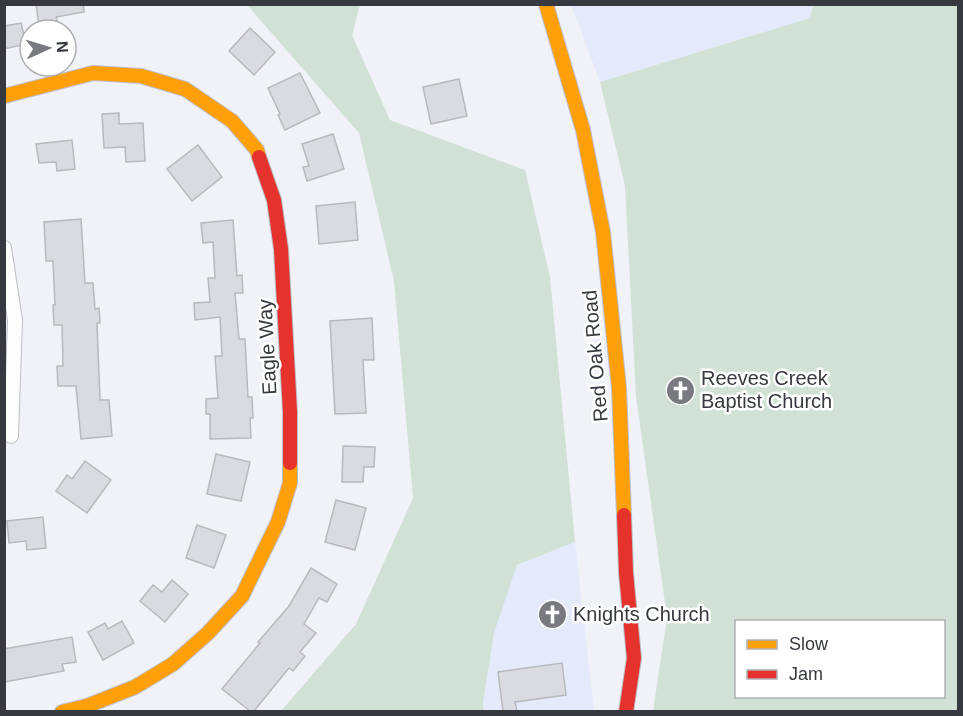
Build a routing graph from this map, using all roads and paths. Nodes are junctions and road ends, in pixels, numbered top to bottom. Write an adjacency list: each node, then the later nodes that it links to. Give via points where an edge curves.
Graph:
1 (546, 4): 6 (street, Red Oak Road, via 583,130 603,232 619,388 633,658)
2 (4, 96): 5 (street, Eagle Way, via 93,73 141,76 185,89 232,121 257,150 274,200 281,249 290,483 278,522 242,597 173,664 135,687 87,706)
3 (4, 248): 4 (street, via 15,320)
4 (11, 436)
5 (62, 711)
6 (626, 711)

